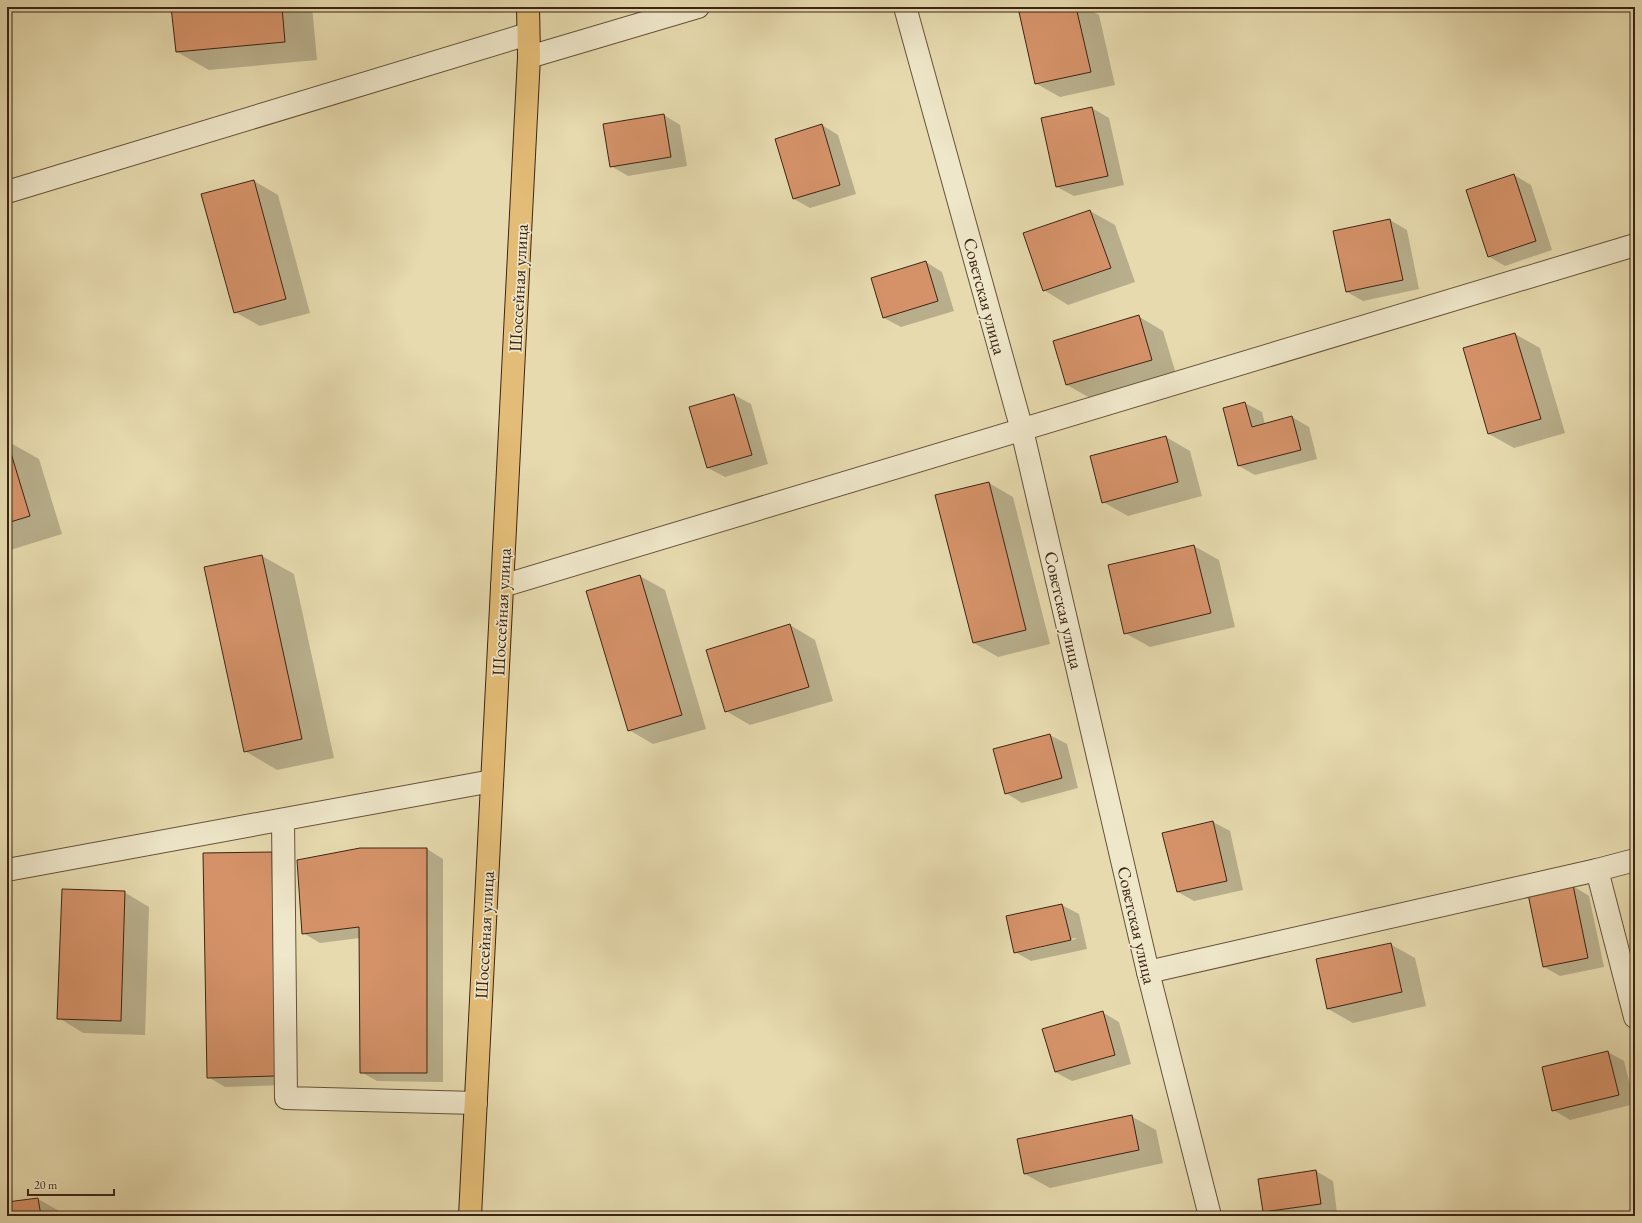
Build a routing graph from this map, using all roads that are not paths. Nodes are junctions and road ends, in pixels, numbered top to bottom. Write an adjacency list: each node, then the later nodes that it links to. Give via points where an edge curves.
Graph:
1 (528, 7): 4 (main road, Шоссейная улица)
2 (698, 7): 5 (street)
3 (905, 7): 8 (street, Советская улица)
4 (528, 34): 5 (main road, Шоссейная улица); 6 (street)
5 (529, 57): 9 (main road, Шоссейная улица)
6 (7, 192)
7 (1635, 245): 8 (street)
8 (1022, 430): 9 (street); 15 (street, Советская улица)
9 (502, 586): 10 (main road, Шоссейная улица)
10 (492, 781): 11 (street); 17 (main road, Шоссейная улица)
11 (283, 820): 13 (street); 17 (street, via 286,1098)
12 (1635, 860): 14 (street)
13 (7, 870)
14 (1597, 870): 15 (street); 16 (street)
15 (1148, 972): 19 (street, Советская улица)
16 (1635, 1017)
17 (476, 1103): 18 (main road, Шоссейная улица)
18 (470, 1216)
19 (1210, 1216)

